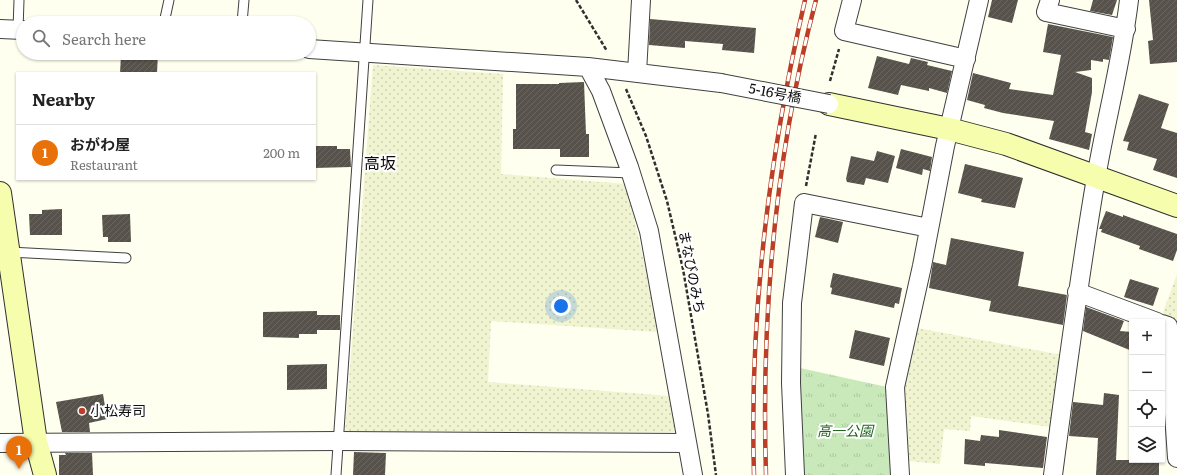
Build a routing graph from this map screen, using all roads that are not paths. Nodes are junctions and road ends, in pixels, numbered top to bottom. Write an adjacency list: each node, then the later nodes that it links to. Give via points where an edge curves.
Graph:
1 (19, 0): 10 (lane)
2 (169, 0): 11 (lane)
3 (244, 0): 12 (lane)
4 (368, 0): 17 (lane)
5 (641, 0): 20 (street)
6 (852, 0): 18 (street, via 844,31)
7 (979, 0): 18 (street)
8 (1050, 0): 14 (street, via 1046,12)
9 (1129, 0): 14 (street)
10 (20, 16)
11 (166, 16)
12 (243, 16)
13 (0, 28): 15 (street)
14 (1126, 29): 25 (street)
15 (16, 30)
16 (316, 49): 17 (street, 5-16号橋)
17 (366, 53): 19 (street, 5-16号橋); 34 (lane)
18 (966, 59): 22 (street)
19 (588, 68): 20 (street, 5-16号橋); 24 (street, via 601,91)
20 (630, 79): 21 (street, 5-16号橋, bridge, via 722,83)
21 (830, 104): 22 (street)
22 (949, 129): 25 (street, via 1006,144); 28 (street)
23 (556, 170): 24 (lane)
24 (631, 172): 37 (street, via 649,231)
25 (1096, 177): 27 (street); 31 (street)
26 (0, 193): 29 (street)
27 (1177, 206)
28 (929, 228): 42 (street, via 804,203 792,303 790,383); 43 (street, via 895,387)
29 (9, 252): 30 (lane); 35 (street)
30 (126, 258)
31 (1077, 292): 32 (street); 44 (street)
32 (1149, 319)
33 (1165, 325): 38 (street, via 1168,326)
34 (339, 441): 35 (street); 37 (street); 40 (lane)
35 (36, 442): 36 (street); 39 (street)
36 (0, 443)
37 (687, 443): 41 (street)
38 (1177, 458)
39 (45, 475)
40 (336, 475)
41 (693, 475)
42 (795, 475)
43 (900, 475)
44 (1053, 475)

